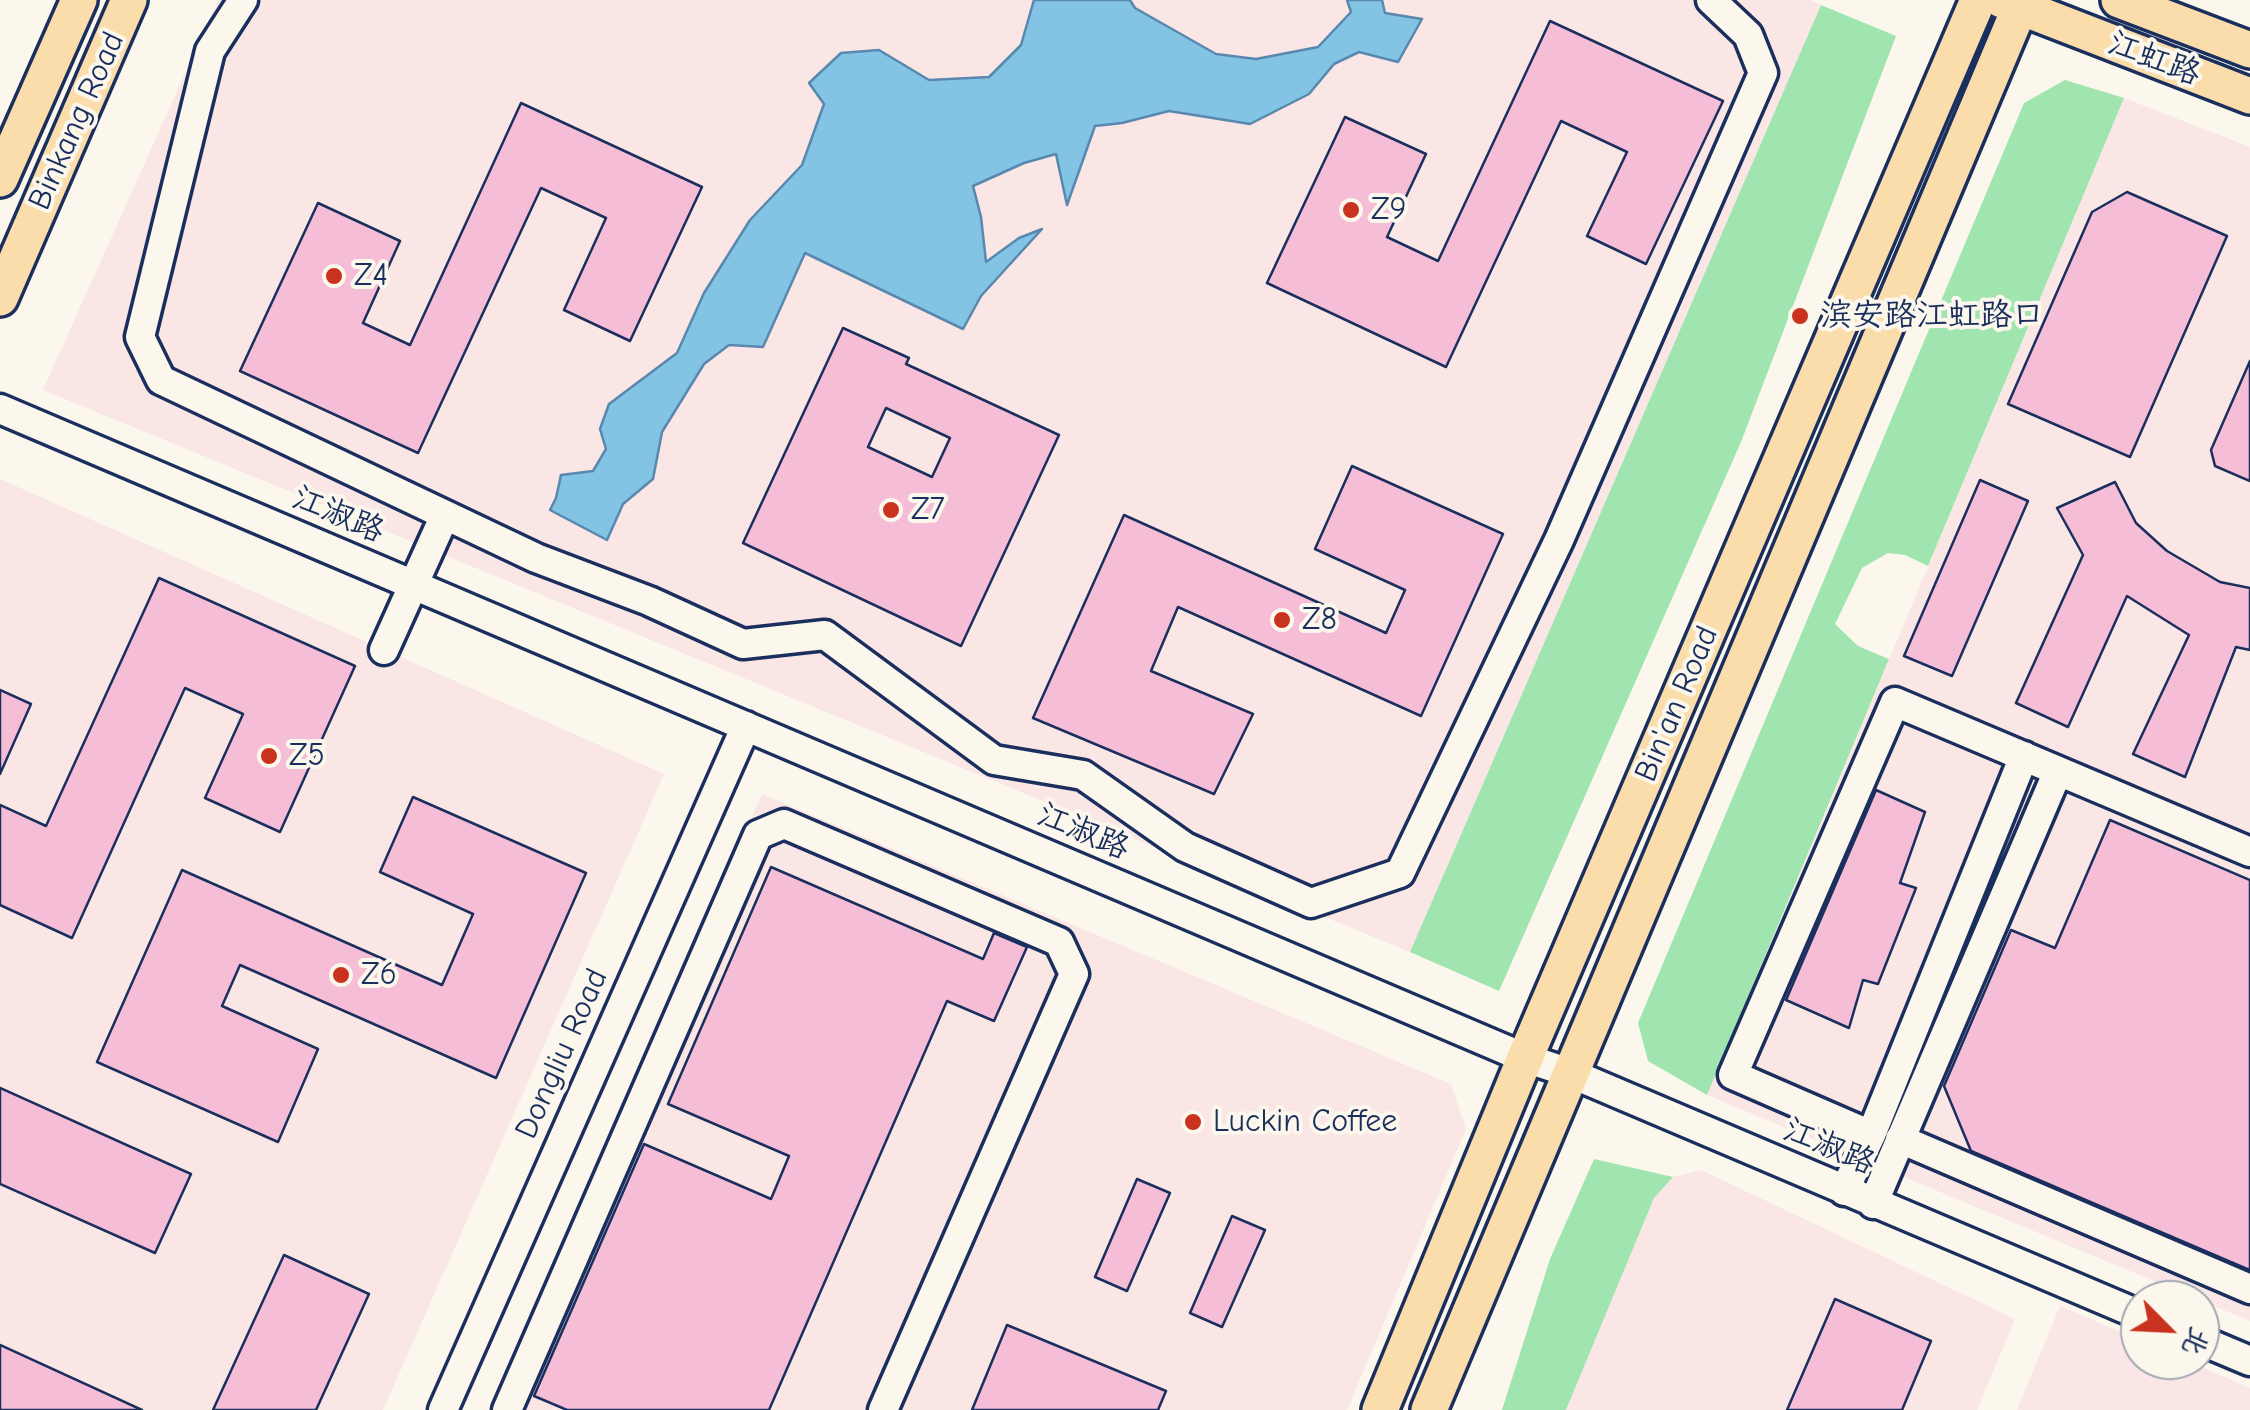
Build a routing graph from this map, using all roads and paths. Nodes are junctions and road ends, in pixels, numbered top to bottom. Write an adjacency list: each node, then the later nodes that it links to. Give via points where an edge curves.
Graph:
1 (79, 0): 10 (main road, Binkang Road)
2 (130, 0): 11 (main road, Binkang Road)
3 (244, 0): 13 (street, via 210,51 140,337 161,380)
4 (1710, 0): 13 (street, via 1748,35 1762,73 1560,540 1400,873 1311,903 1184,847 1083,775 994,760 825,635 743,644)
5 (1978, 0): 20 (main road, Bin'an Road)
6 (2119, 0): 8 (main road, 江虹路)
7 (2015, 2): 9 (main road, 江虹路); 21 (main road, Bin'an Road)
8 (2250, 50)
9 (2250, 96)
10 (0, 179)
11 (0, 298)
12 (0, 410): 14 (street, 江淑路)
13 (445, 515): 14 (street)
14 (413, 585): 15 (street); 16 (street, 江淑路)
15 (384, 650)
16 (746, 726): 20 (street, 江淑路); 30 (street, Dongliu Road)
17 (2024, 756): 18 (street); 22 (street); 22 (street, via 1896,702 1733,1075)
18 (2058, 770): 19 (street); 23 (street)
19 (2250, 852)
20 (1525, 1058): 21 (street, 江淑路); 33 (main road, Bin'an Road)
21 (1570, 1072): 24 (street, 江淑路); 34 (main road, Bin'an Road)
22 (1871, 1135): 24 (street)
23 (1900, 1139): 25 (street); 26 (street)
24 (1844, 1191): 25 (street, 江淑路)
25 (1873, 1204): 27 (street, 江淑路)
26 (2250, 1289)
27 (2120, 1307)
28 (2220, 1348): 29 (street)
29 (2250, 1361)
30 (443, 1410)
31 (508, 1410): 32 (street, via 758,835 784,824 1059,942 1074,974)
32 (883, 1410)
33 (1380, 1410)
34 (1429, 1410)

